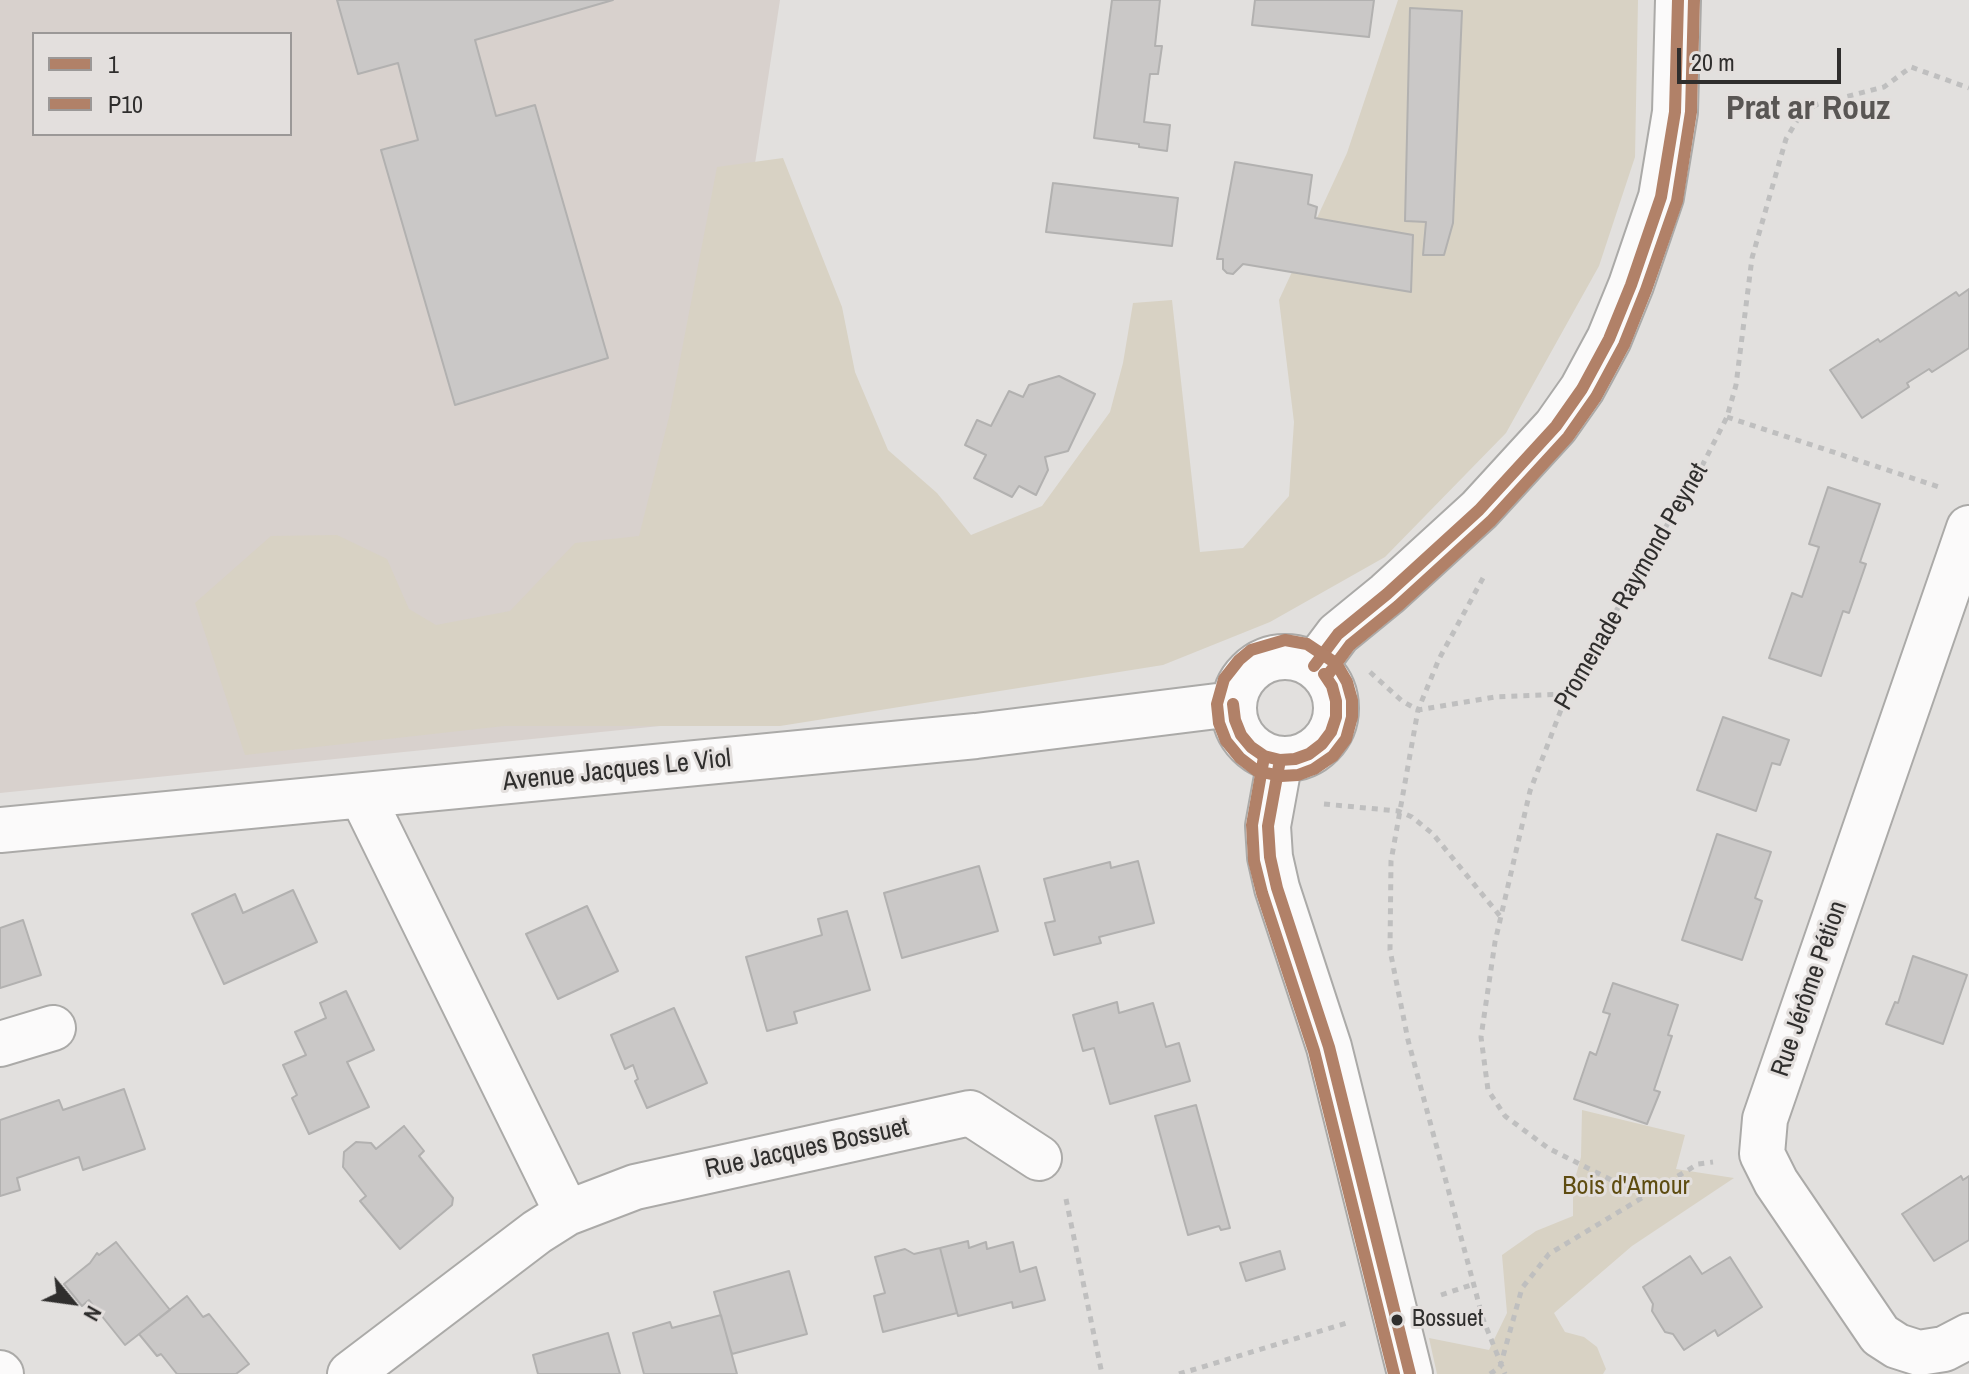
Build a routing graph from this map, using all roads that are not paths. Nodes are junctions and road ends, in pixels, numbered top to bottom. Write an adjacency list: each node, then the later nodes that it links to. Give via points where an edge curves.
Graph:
1 (1678, 0): 3 (street, via 1675,112 1657,210 1609,339 1582,389 1556,426 1479,510)
2 (1965, 520): 12 (street, Rue Jérôme Pétion, via 1765,1119 1762,1154 1880,1335 1919,1353 1944,1349)
3 (1326, 650): 4 (street, via 1257,665 1238,686); 5 (street, via 1324,674 1336,701 1331,732)
4 (1233, 704): 5 (street, via 1241,735 1264,756); 6 (street, Avenue Jacques Le Viol, via 976,736)
5 (1276, 780): 14 (street, via 1268,840 1277,888 1329,1047)
6 (362, 796): 7 (street, Avenue Jacques Le Viol); 11 (street)
7 (0, 830)
8 (53, 1028): 9 (street)
9 (0, 1044)
10 (1039, 1158): 11 (street, Rue Jacques Bossuet, via 970,1113 635,1187)
11 (567, 1213): 13 (street, Rue Jacques Bossuet)
12 (1969, 1336)
13 (363, 1363)
14 (1410, 1374)

